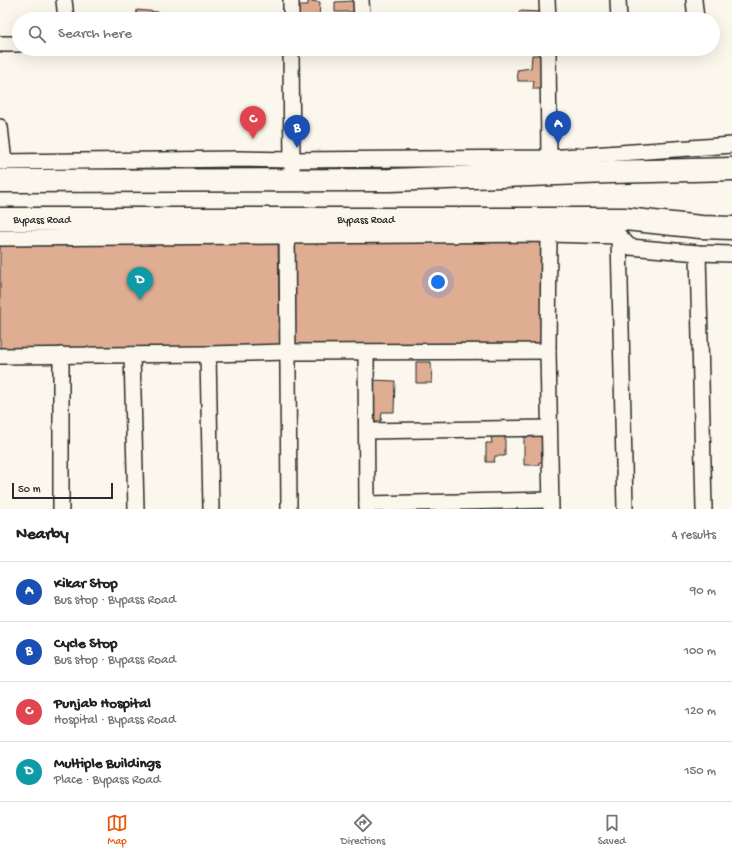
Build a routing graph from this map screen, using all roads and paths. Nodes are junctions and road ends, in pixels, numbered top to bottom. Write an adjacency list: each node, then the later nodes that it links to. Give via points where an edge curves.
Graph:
1 (64, 0): 7 (street)
2 (291, 0): 8 (street)
3 (360, 0): 9 (street)
4 (547, 0): 10 (street)
5 (618, 0): 11 (street)
6 (694, 0): 12 (street)
7 (65, 12)
8 (291, 12)
9 (361, 12)
10 (548, 12)
11 (619, 12)
12 (695, 12)
13 (0, 44): 14 (street)
14 (12, 44)
15 (291, 56): 22 (street)
16 (548, 56): 19 (street)
17 (0, 127): 20 (street)
18 (732, 145): 19 (street)
19 (550, 158): 22 (street)
20 (1, 168): 22 (main road)
21 (732, 169): 22 (main road, via 390,180)
22 (292, 170)
23 (0, 219): 24 (main road, Bypass Road)
24 (287, 227): 25 (main road, Bypass Road, via 625,219); 26 (street); 28 (street); 32 (street)
25 (732, 228)
26 (549, 234): 27 (street); 31 (street)
27 (619, 236): 29 (street, via 630,247); 46 (street)
28 (0, 238)
29 (698, 253): 30 (street); 47 (street)
30 (732, 254)
31 (548, 351): 33 (street); 38 (street)
32 (288, 352): 33 (street); 34 (street); 45 (street)
33 (366, 353): 39 (street)
34 (208, 354): 36 (street); 44 (street)
35 (61, 355): 36 (street); 37 (street); 42 (street)
36 (132, 355): 43 (street)
37 (0, 356)
38 (549, 428): 39 (street); 40 (street)
39 (367, 431): 41 (street)
40 (550, 504): 41 (street)
41 (367, 507)
42 (61, 509)
43 (136, 509)
44 (211, 509)
45 (289, 509)
46 (625, 509)
47 (704, 509)

